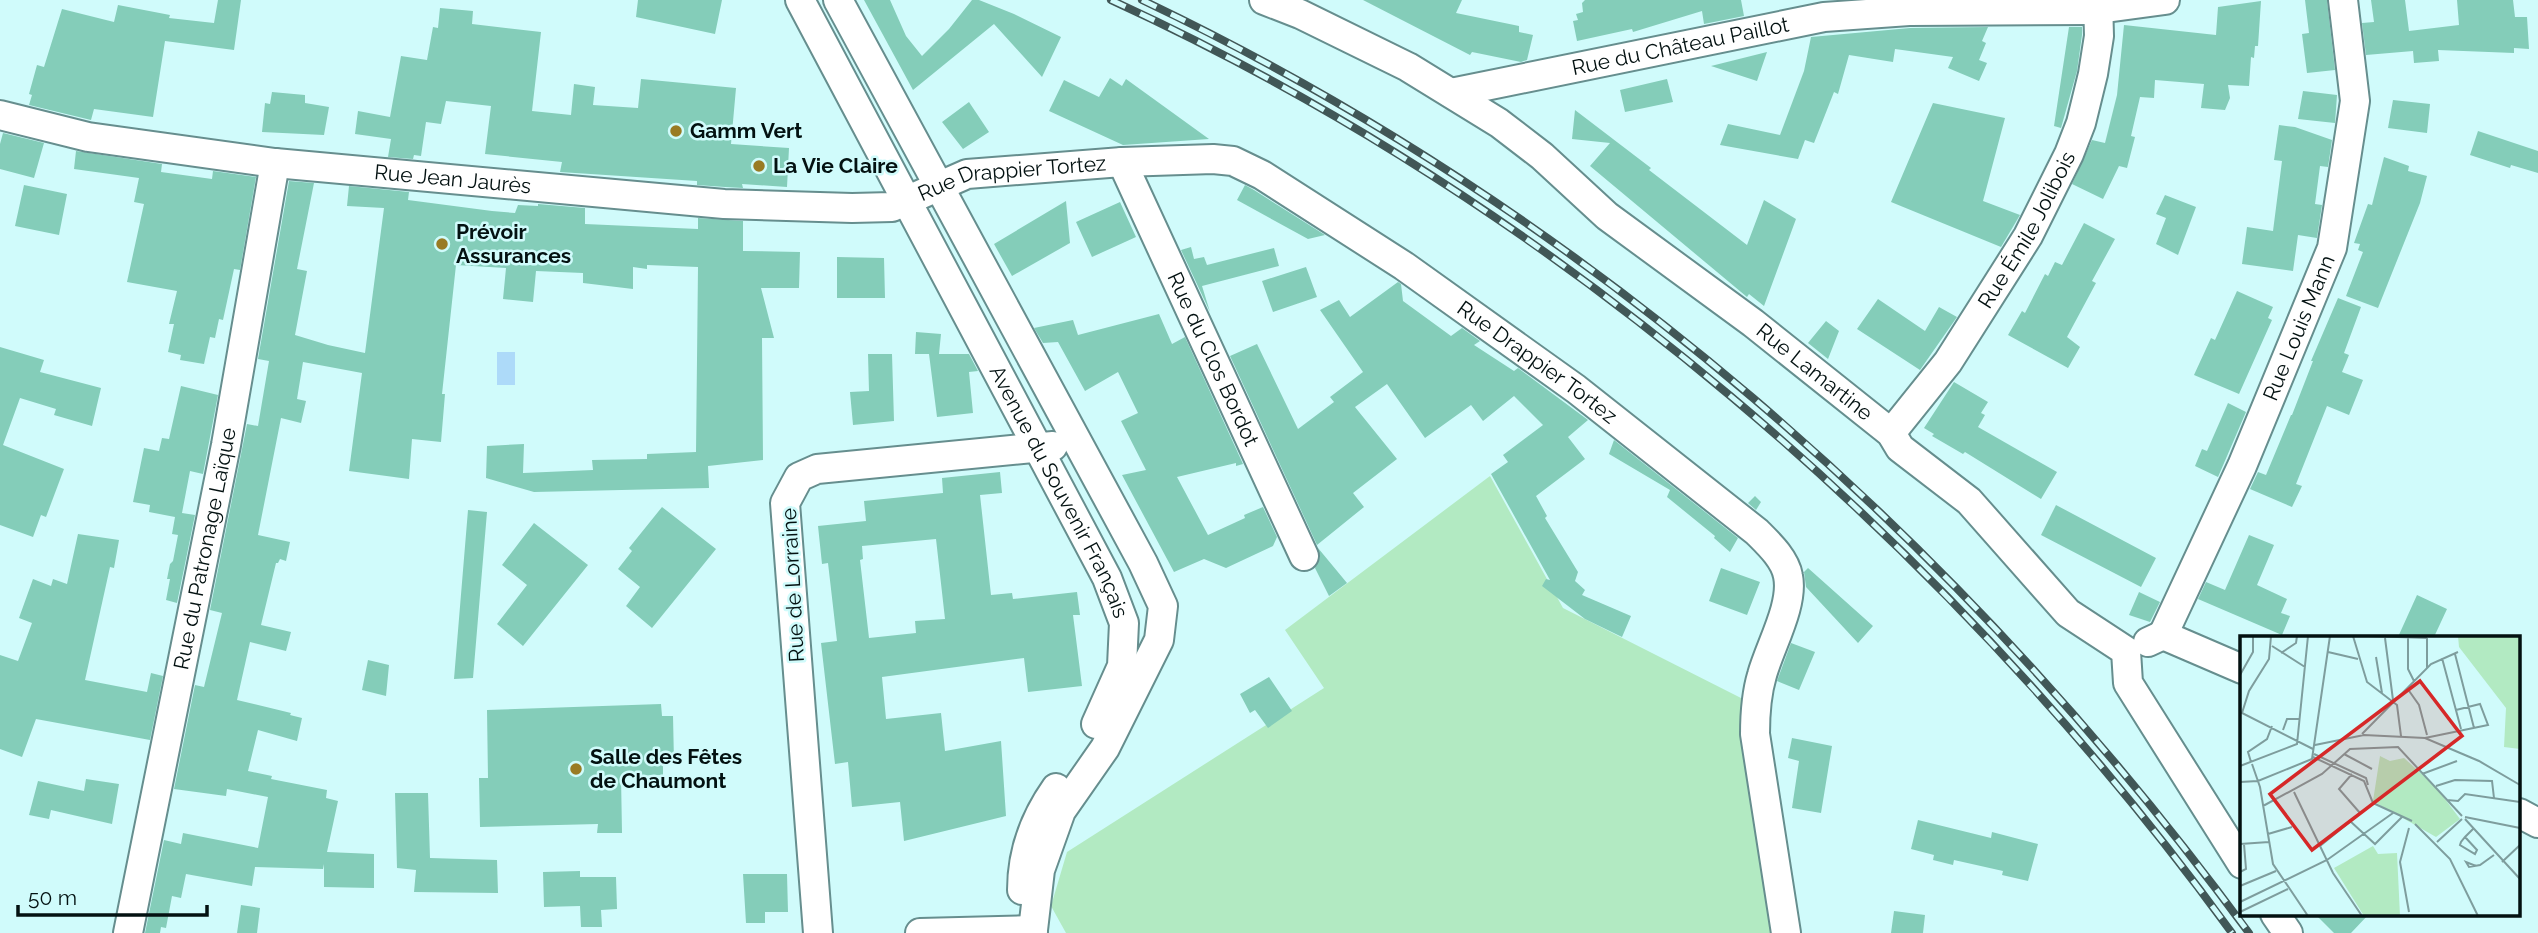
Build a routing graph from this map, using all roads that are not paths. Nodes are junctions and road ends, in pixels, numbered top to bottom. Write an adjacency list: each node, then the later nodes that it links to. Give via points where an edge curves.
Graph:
1 (800, 0): 12 (street, Avenue du Souvenir Français)
2 (838, 0): 11 (street, Avenue du Souvenir Français)
3 (1264, 0): 7 (street, Rue Lamartine, via 1408,67)
4 (2165, 0): 6 (street, Rue du Château Paillot)
5 (2343, 0): 17 (street, Rue Louis Mann, via 2355,101 2332,248 2242,466)
6 (2099, 4): 7 (street, Rue du Château Paillot, via 2091,10 1909,11 1824,17); 13 (street, Rue Émile Jolibois, via 2093,74 2069,154 2028,236 1948,362)
7 (1451, 93): 13 (street, Rue Lamartine, via 1542,156 1606,216 1753,323)
8 (0, 115): 10 (street, Rue Jean Jaurès, via 88,137)
9 (1122, 162): 11 (street, Rue Drappier Tortez, via 967,174); 16 (street, Rue du Clos Bordot); 28 (street, Rue Drappier Tortez, via 1213,159 1233,161 1262,176 1404,266 1576,389 1758,532 1777,553 1788,573 1789,595 1757,694 1755,734)
10 (275, 163): 12 (street, Rue Jean Jaurès, via 724,204 852,208 892,207); 25 (street, Rue du Patronage Laïque, via 226,445)
11 (940, 186): 12 (street, Rue Drappier Tortez); 14 (street, Avenue du Souvenir Français)
12 (907, 200): 15 (street, Avenue du Souvenir Français)
13 (1891, 433): 18 (street, Rue Lamartine, via 1900,448 1969,501 2068,613)
14 (1077, 443): 15 (street, Rue de Lorraine); 24 (street, Avenue du Souvenir Français, via 1163,606 1159,640 1141,679 1105,748 1061,811 1040,870)
15 (1036, 447): 24 (street, Avenue du Souvenir Français, via 1107,578 1124,624 1122,666 1113,690 1031,833 1022,864 1022,892); 26 (street, Rue de Lorraine, via 817,470 799,477 785,503)
16 (1304, 556)
17 (2163, 635): 18 (street); 19 (street)
18 (2126, 651): 22 (street, via 2128,683)
19 (2240, 669)
20 (2520, 814): 21 (street)
21 (2538, 823)
22 (2240, 861)
23 (2276, 916): 29 (street)
24 (1034, 932): 27 (street)
25 (128, 933)
26 (818, 933)
27 (920, 933)
28 (1786, 933)
29 (2288, 933)

